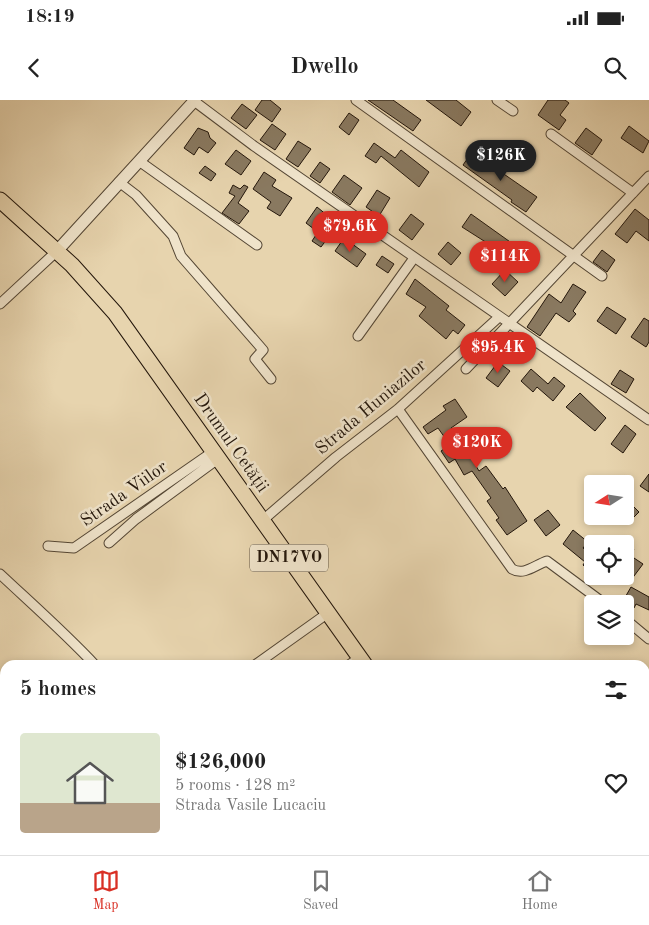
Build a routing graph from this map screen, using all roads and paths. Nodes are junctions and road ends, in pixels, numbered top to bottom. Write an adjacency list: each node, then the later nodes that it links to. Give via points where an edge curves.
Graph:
1 (195, 100): 6 (street); 14 (street, via 254,146)
2 (356, 100): 13 (street)
3 (497, 100): 4 (street)
4 (513, 111)
5 (551, 134): 9 (street)
6 (139, 161): 8 (street); 11 (street)
7 (649, 176): 9 (street)
8 (119, 182): 12 (street); 21 (street, via 136,195 173,236 181,256 263,350 255,360)
9 (633, 193): 13 (street)
10 (0, 200): 12 (highway, DN17VO)
11 (257, 245)
12 (57, 251): 16 (street); 24 (highway, Drumul Cetății / DN17VO, via 115,313)
13 (573, 257): 15 (street); 18 (street)
14 (414, 258): 17 (street); 19 (street)
15 (602, 276)
16 (0, 304)
17 (499, 317): 18 (street); 22 (street, Strada Huniazilor)
18 (510, 324): 20 (street); 23 (street)
19 (358, 336)
20 (466, 369)
21 (271, 379)
22 (398, 409): 25 (street, Strada Huniazilor); 29 (street, via 512,569 527,571 547,561)
23 (649, 420)
24 (216, 454): 25 (highway, Drumul Cetății / DN17VO); 26 (street); 27 (street, Strada Viilor, via 74,548)
25 (262, 520): 30 (highway, Drumul Cetății / DN17VO)
26 (109, 543)
27 (48, 546)
28 (0, 574): 33 (street)
29 (593, 595)
30 (328, 613): 34 (street); 35 (highway, Drumul Cetății / DN17VO)
31 (634, 626): 32 (street)
32 (649, 639)
33 (91, 660)
34 (262, 660)
35 (356, 660)

